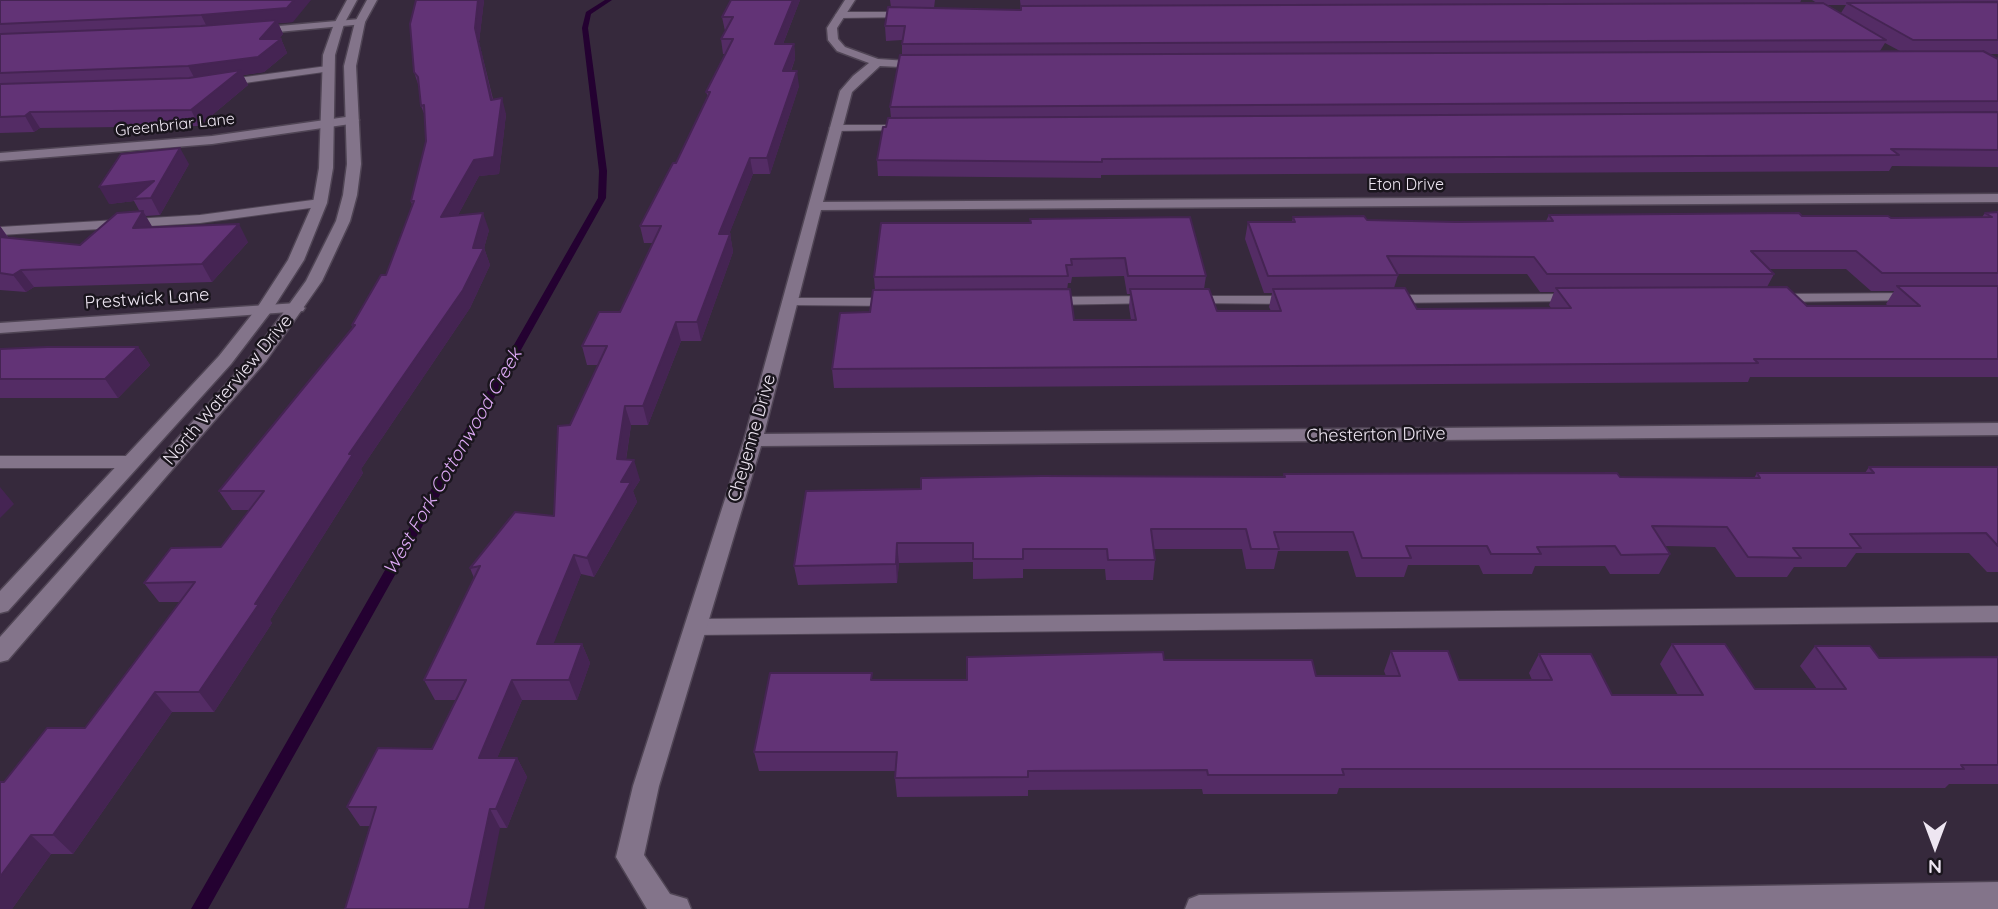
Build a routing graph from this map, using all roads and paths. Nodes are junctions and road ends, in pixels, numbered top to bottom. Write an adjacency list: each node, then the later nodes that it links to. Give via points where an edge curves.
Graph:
1 (352, 0): 7 (street, North Waterview Drive)
2 (372, 0): 6 (street, North Waterview Drive)
3 (850, 0): 4 (street)
4 (840, 15): 5 (lane); 9 (street, via 832,28 833,40 841,49)
5 (922, 15)
6 (360, 22): 7 (street); 13 (street, North Waterview Drive, via 350,66)
7 (339, 24): 8 (street); 11 (street, North Waterview Drive)
8 (249, 32)
9 (877, 62): 10 (street); 16 (street, Cheyenne Drive, via 846,91)
10 (933, 65)
11 (327, 69): 12 (lane); 14 (street, North Waterview Drive)
12 (209, 85)
13 (353, 120): 14 (street, Greenbriar Lane); 30 (street, North Waterview Drive, via 354,164 343,221)
14 (326, 124): 17 (street, Greenbriar Lane, via 142,148); 19 (street, North Waterview Drive)
15 (918, 127): 16 (lane)
16 (835, 128): 20 (street, Cheyenne Drive)
17 (0, 157)
18 (1998, 198): 20 (street, Eton Drive)
19 (320, 203): 21 (lane, via 200,219); 31 (street, North Waterview Drive, via 296,260)
20 (814, 206): 28 (street, Cheyenne Drive)
21 (0, 231)
22 (1928, 297): 24 (lane)
23 (1595, 298): 25 (lane)
24 (1762, 298)
25 (1373, 299)
26 (1303, 300): 27 (lane)
27 (1039, 301)
28 (789, 302): 29 (lane); 34 (street, Cheyenne Drive)
29 (914, 302)
30 (297, 308): 31 (street, Prestwick Lane); 40 (street, North Waterview Drive, via 243,378)
31 (264, 310): 32 (street, Prestwick Lane); 35 (street, North Waterview Drive)
32 (0, 328)
33 (1998, 429): 34 (street, Chesterton Drive)
34 (753, 440): 39 (street, Cheyenne Drive)
35 (133, 462): 36 (lane); 37 (street, North Waterview Drive)
36 (0, 463)
37 (0, 605)
38 (1998, 614): 39 (lane)
39 (695, 626): 42 (street, Cheyenne Drive, via 646,786 630,857)
40 (0, 653)
41 (1998, 896): 43 (street)
42 (669, 908)
43 (1199, 909)

